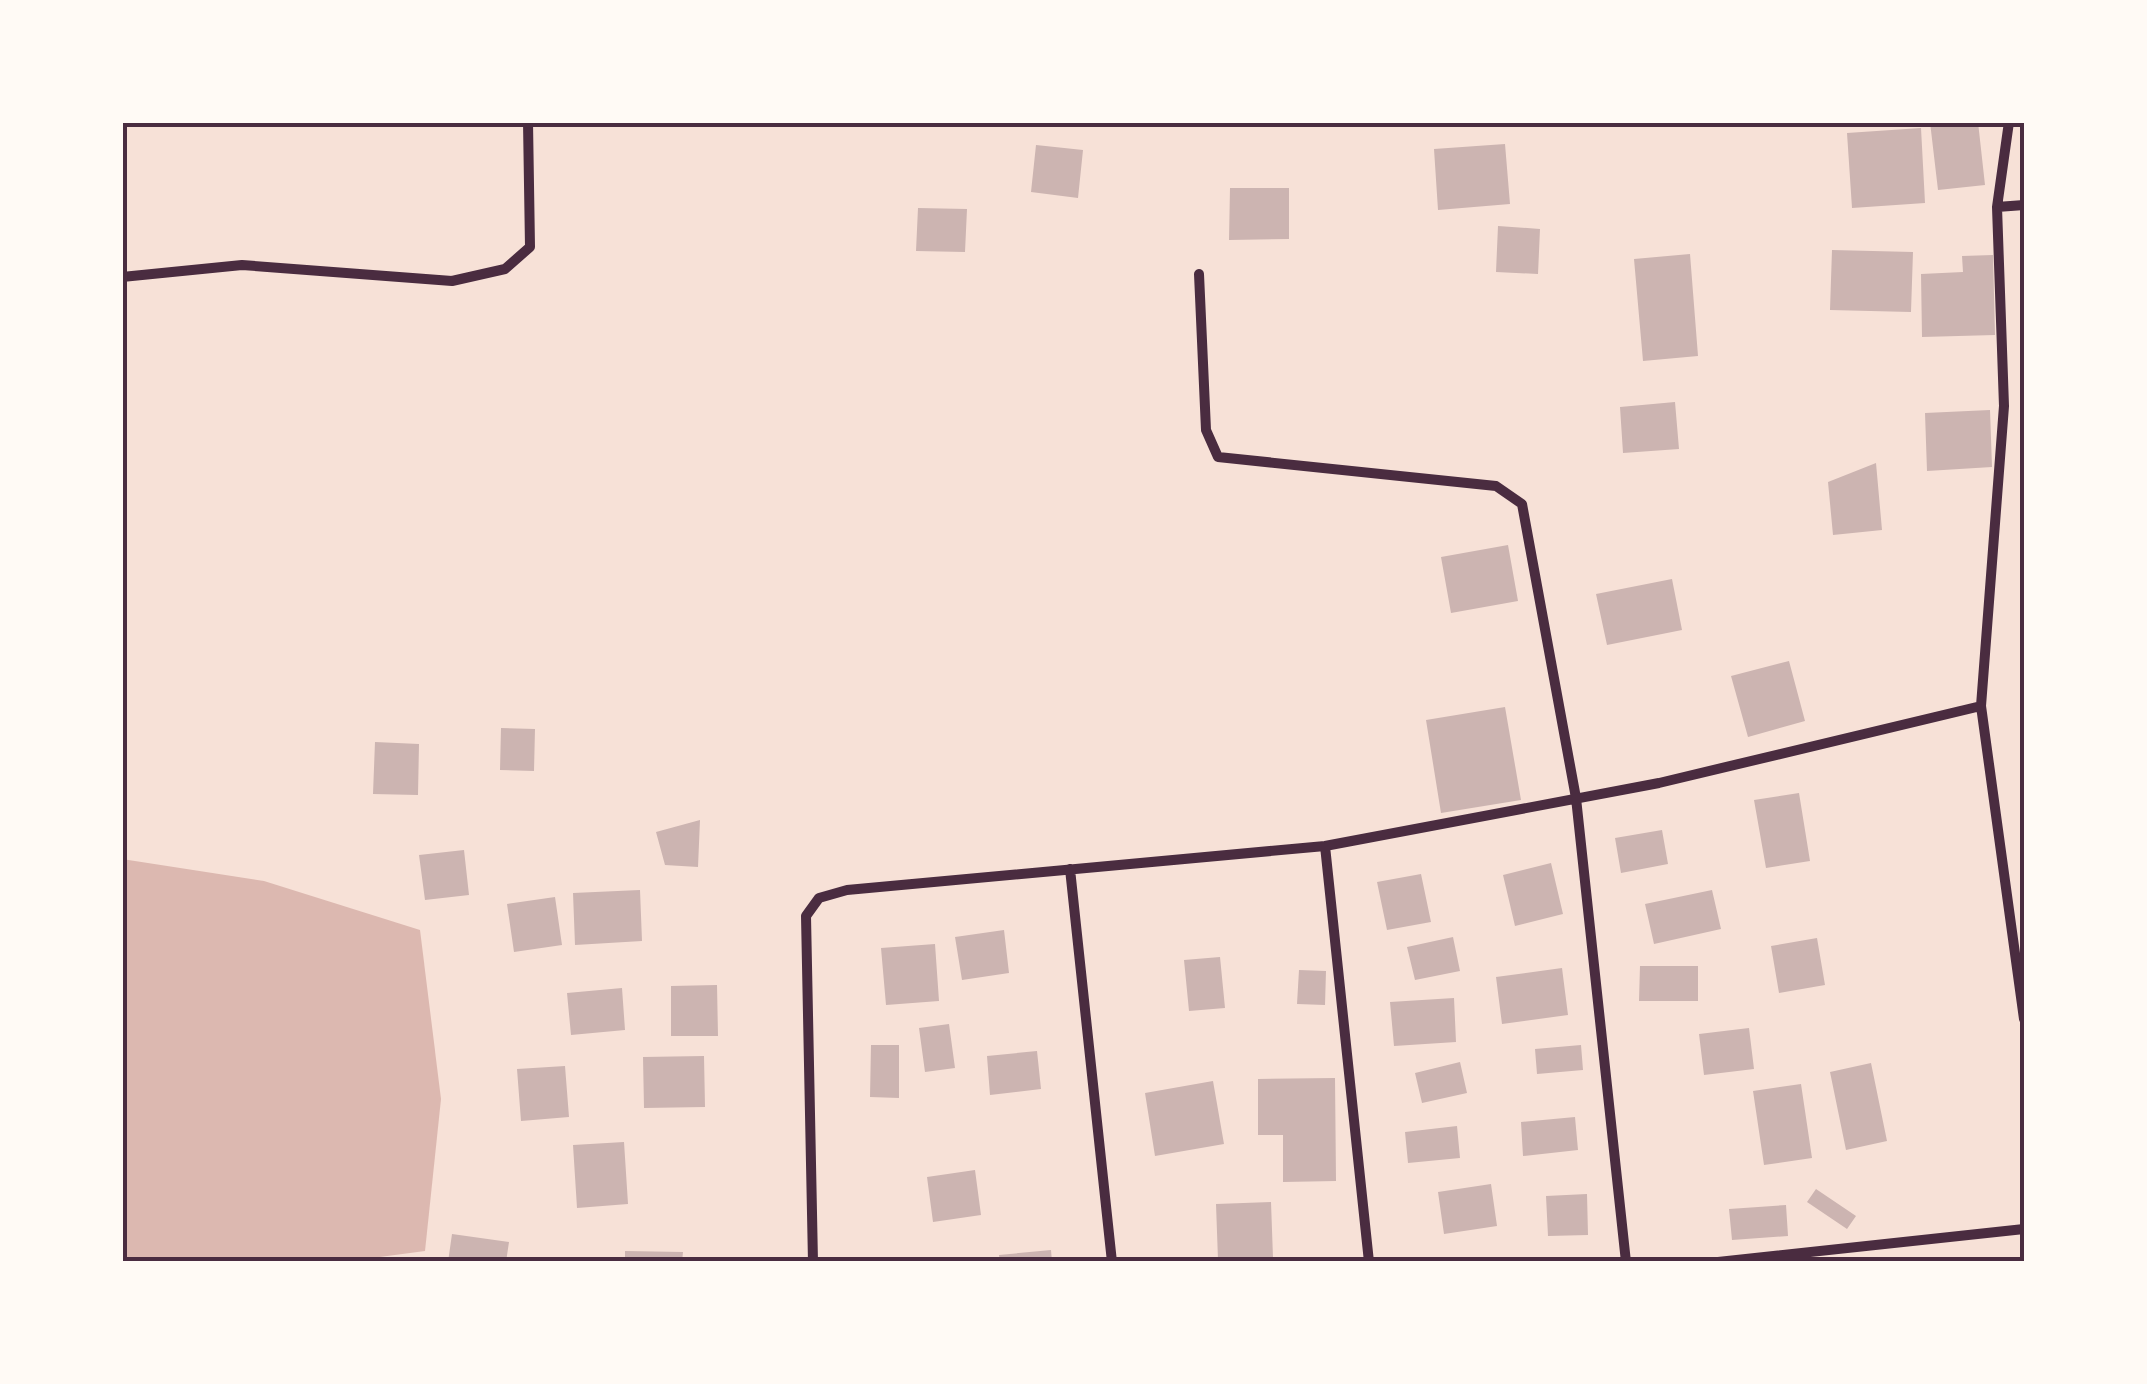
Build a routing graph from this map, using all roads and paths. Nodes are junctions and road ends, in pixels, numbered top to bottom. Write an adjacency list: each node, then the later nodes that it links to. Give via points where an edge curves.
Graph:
1 (528, 122): 6 (street, via 530,248 505,269 452,280 242,265)
2 (2009, 122): 4 (street)
3 (2024, 205): 4 (street)
4 (1996, 207): 7 (street, via 2004,406)
5 (1198, 274): 8 (street, via 1206,430 1218,458 1496,486 1522,504)
6 (122, 277)
7 (1981, 706): 8 (street); 11 (street)
8 (1576, 798): 9 (street); 16 (street)
9 (1324, 846): 10 (street); 15 (street)
10 (1070, 869): 13 (street, via 848,890 819,898 806,916); 14 (street)
11 (2024, 1019)
12 (2024, 1229): 17 (street)
13 (814, 1262)
14 (1112, 1262)
15 (1369, 1262)
16 (1626, 1262)
17 (1718, 1262)

